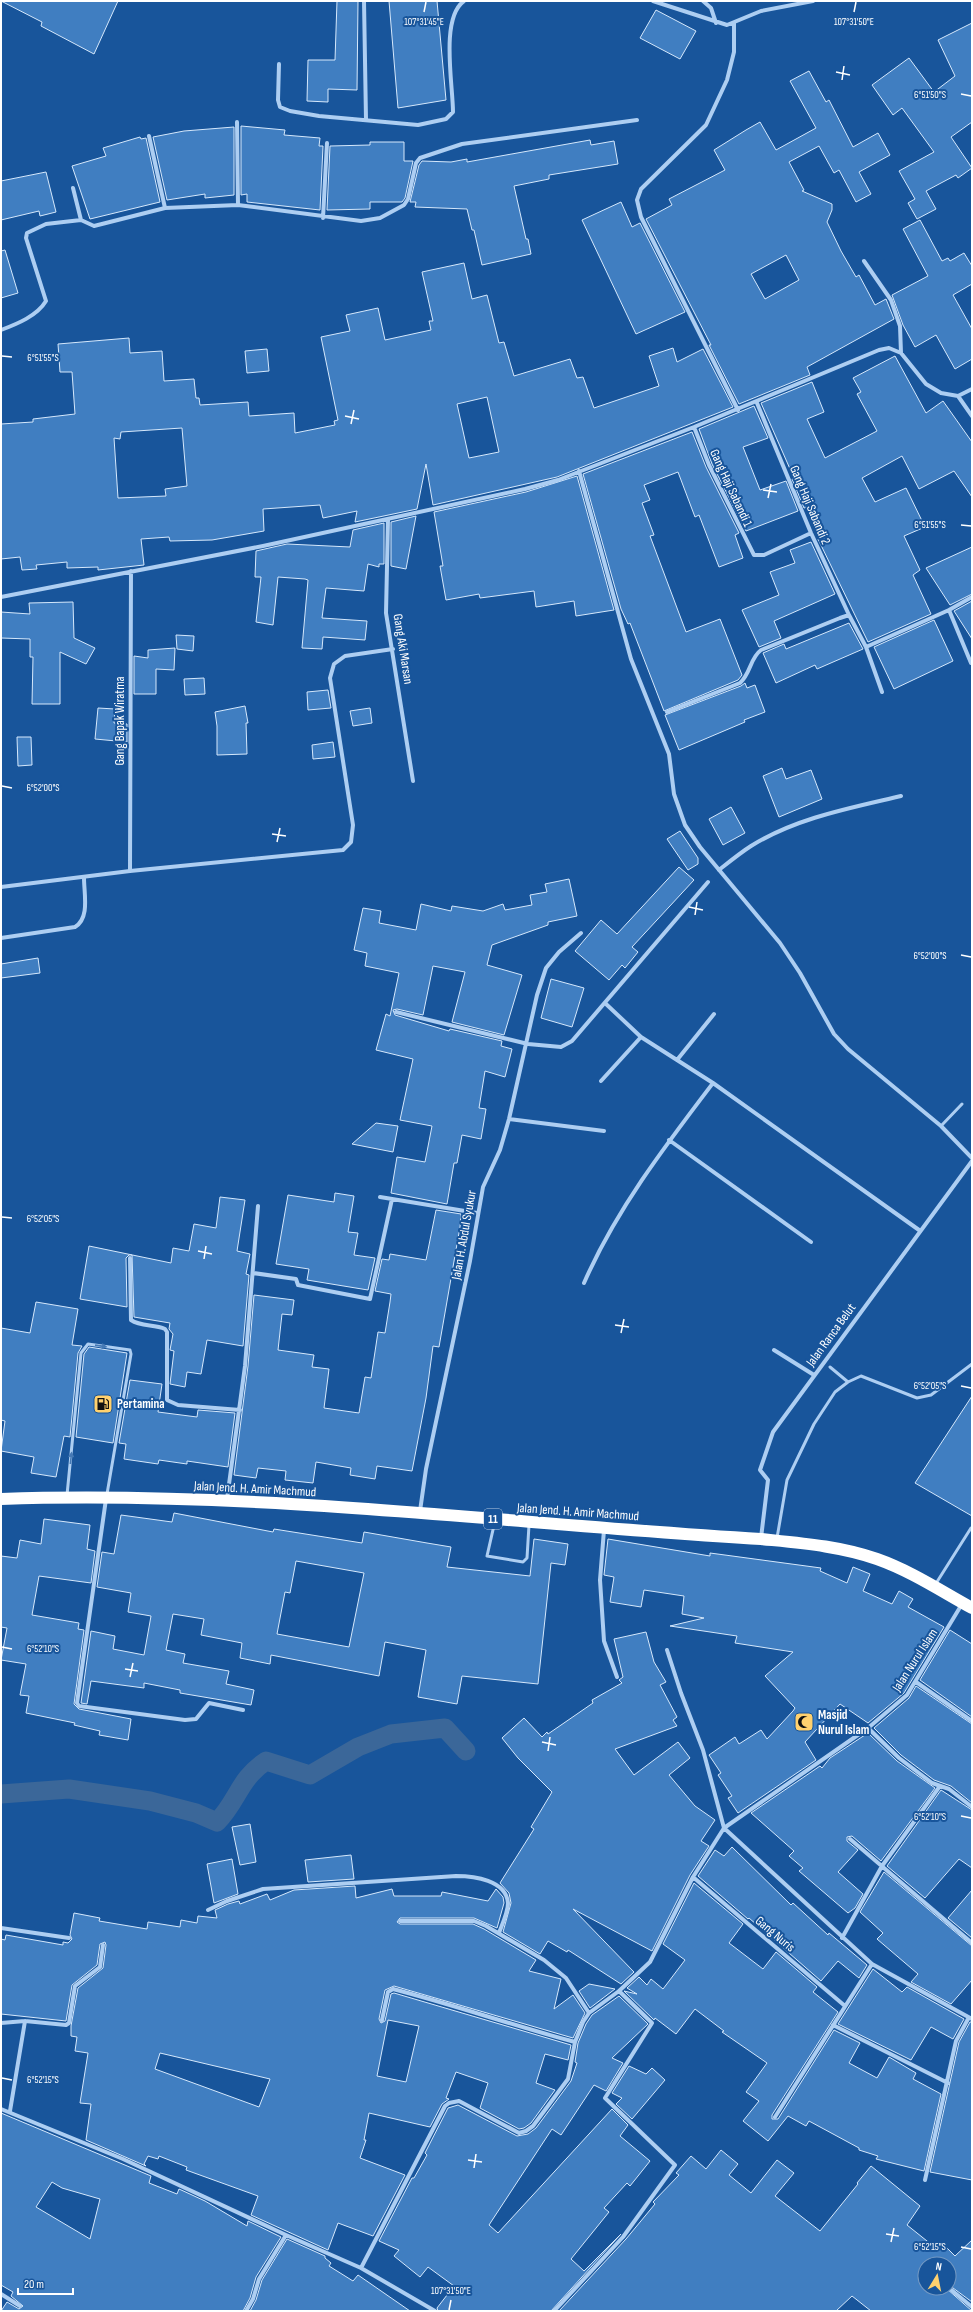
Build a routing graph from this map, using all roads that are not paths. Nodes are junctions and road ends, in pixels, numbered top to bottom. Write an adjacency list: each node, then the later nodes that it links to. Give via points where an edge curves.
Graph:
1 (364, 1): 9 (street)
2 (464, 1): 9 (street, via 458,5 452,25 450,50 453,112 446,119 418,125)
3 (653, 1): 6 (street)
4 (703, 1): 6 (street, via 711,8)
5 (813, 1): 7 (street, via 761,11)
6 (716, 22): 7 (street, via 727,25)
7 (734, 22): 25 (street, via 734,52 729,73 706,125 641,189 637,200 641,217)
8 (279, 64): 9 (street, via 280,107 319,116)
9 (366, 120)
10 (637, 120): 17 (street, via 462,144 420,158 416,163 408,199 404,205 380,218 361,221)
11 (237, 122): 15 (street)
12 (149, 136): 16 (street)
13 (327, 143): 17 (street)
14 (73, 188): 18 (street)
15 (238, 205): 16 (street); 17 (street)
16 (165, 208): 18 (street, via 94,226)
17 (323, 218)
18 (81, 220): 20 (street, via 46,224 26,233 46,301 42,308 16,325)
19 (864, 261): 21 (street, via 891,300 900,326)
20 (1, 330)
21 (901, 353): 23 (street, via 926,384 941,393); 24 (street, via 889,348 879,350)
22 (972, 389): 23 (street)
23 (958, 396): 26 (street)
24 (756, 402): 25 (street); 30 (street, Gang Haji Sabandi 2)
25 (738, 410): 27 (street)
26 (972, 416)
27 (694, 427): 28 (street); 30 (street, Gang Haji Sabandi 1, via 709,465 754,555 764,555)
28 (579, 471): 29 (street, via 525,489); 43 (street, via 631,659 669,754 674,794 685,826)
29 (388, 520): 31 (street); 37 (street, Gang Aki Marsan, via 386,613)
30 (811, 533): 35 (street, Gang Haji Sabandi 2)
31 (131, 571): 32 (street); 44 (street, Gang Bapak Wiratma)
32 (1, 597)
33 (972, 597): 34 (street)
34 (949, 610): 36 (street); 38 (street)
35 (849, 615): 36 (street, Gang Haji Sabandi 2); 40 (street, via 761,650 755,655 747,676 740,683)
36 (866, 647): 39 (street, Gang Haji Sabandi 2)
37 (393, 649): 41 (street, Gang Aki Marsan); 44 (street, via 345,656 334,664 330,678 353,825 351,842 343,850)
38 (971, 663)
39 (882, 692)
40 (667, 712)
41 (413, 782)
42 (901, 796): 43 (street, via 843,809 791,826 751,846)
43 (719, 870): 60 (street, via 780,943 834,1034 848,1049)
44 (130, 872): 45 (street)
45 (84, 878): 47 (street); 49 (street, via 85,917 82,923 75,927)
46 (708, 882): 50 (street)
47 (1, 887)
48 (581, 933): 54 (street, Jalan H. Abdul Syukur, via 559,952 546,968 537,995)
49 (1, 938)
50 (606, 1004): 53 (street); 54 (street, via 572,1042 561,1046)
51 (396, 1012): 54 (street)
52 (714, 1014): 55 (street)
53 (641, 1036): 55 (street); 56 (street)
54 (528, 1044): 59 (street, Jalan H. Abdul Syukur)
55 (677, 1060): 57 (street)
56 (601, 1081)
57 (713, 1083): 62 (street); 68 (street)
58 (962, 1104): 60 (lane)
59 (509, 1119): 61 (street); 67 (street, Jalan H. Abdul Syukur, via 500,1150 483,1187)
60 (941, 1126): 63 (street)
61 (604, 1131)
62 (670, 1140): 69 (street); 72 (street, via 619,1214 598,1250)
63 (972, 1159): 68 (street, Jalan Ranca Belut)
64 (380, 1197): 65 (street)
65 (392, 1199): 67 (street); 71 (street, via 370,1299 298,1284 296,1279)
66 (258, 1206): 71 (street)
67 (477, 1213): 83 (street, Jalan H. Abdul Syukur, via 426,1469)
68 (919, 1230): 76 (street, Jalan Ranca Belut)
69 (811, 1242)
70 (130, 1258): 78 (street, via 131,1320 137,1324 161,1327 167,1332 167,1400 178,1405)
71 (253, 1273): 78 (street)
72 (584, 1283)
73 (774, 1350): 76 (street)
74 (972, 1364): 77 (lane, via 931,1395 917,1398 861,1376)
75 (830, 1367): 77 (lane)
76 (814, 1376): 88 (street, Jalan Ranca Belut, via 773,1432 768,1443 760,1470 768,1480)
77 (848, 1382): 89 (lane, via 834,1392 814,1424 787,1480)
78 (240, 1410): 82 (street)
79 (67, 1496): 80 (highway, Jalan Jend. H. Amir Machmud / 11); 80 (lane, one-way to 80, via 81,1354 88,1344 130,1350 132,1354); 81 (highway, Jalan Jend. H. Amir Machmud / 11)
80 (107, 1497): 82 (highway, Jalan Jend. H. Amir Machmud / 11); 95 (street, via 77,1703 79,1706 185,1720 196,1719 209,1703)
81 (1, 1499)
82 (227, 1500): 83 (highway, Jalan Jend. H. Amir Machmud / 11)
83 (420, 1513): 84 (highway, Jalan Jend. H. Amir Machmud / 11)
84 (495, 1519): 85 (highway, Jalan Jend. H. Amir Machmud / 11); 85 (lane, via 487,1556 523,1562 527,1558)
85 (530, 1522): 86 (highway, Jalan Jend. H. Amir Machmud / 11)
86 (605, 1528): 88 (highway, Jalan Jend. H. Amir Machmud / 11); 93 (street, via 600,1580 604,1641)
87 (971, 1528): 90 (lane)
88 (761, 1539): 89 (highway, Jalan Jend. H. Amir Machmud / 11)
89 (777, 1541): 90 (highway, Jalan Jend. H. Amir Machmud / 11, via 821,1545 877,1559)
90 (934, 1586): 91 (highway, Jalan Jend. H. Amir Machmud / 11)
91 (967, 1606): 94 (street, Jalan Nurul Islam)
92 (667, 1650): 100 (street, via 703,1750)
93 (617, 1677)
94 (916, 1682): 96 (street); 97 (street, Jalan Nurul Islam, via 907,1695)
95 (243, 1710)
96 (972, 1721)
97 (868, 1728): 98 (street, via 899,1758 932,1783); 100 (street, Jalan Nurul Islam)
98 (940, 1786): 99 (street, via 949,1789); 102 (street)
99 (972, 1807)
100 (724, 1828): 103 (street); 109 (street)
101 (850, 1839): 102 (street)
102 (882, 1866): 109 (street); 110 (street)
103 (693, 1877): 113 (street, via 650,1962); 114 (street, Gang Nuris)
104 (208, 1910): 107 (street, via 263,1889 456,1876 477,1877 491,1883 506,1896 508,1904)
105 (400, 1921): 107 (street, via 474,1921)
106 (1, 1928): 108 (street)
107 (499, 1934): 115 (street, via 544,1960 566,1978)
108 (69, 1938)
109 (842, 1938): 112 (street)
110 (972, 1943)
111 (103, 1946): 118 (street, via 100,1967 76,1986 69,2023 66,2025)
112 (872, 1964): 114 (street); 116 (street)
113 (619, 1991): 115 (street); 135 (street, via 652,2023 605,2098 675,2165 623,2237)
114 (845, 2006): 120 (street)
115 (589, 2013): 121 (street)
116 (970, 2019): 122 (street, via 956,2041)
117 (382, 2020): 121 (street, via 388,1992 394,1989 453,2004 530,2031)
118 (25, 2021): 119 (street); 124 (street)
119 (1, 2023)
120 (833, 2025): 122 (street); 125 (street)
121 (575, 2042): 128 (street, via 568,2078 533,2126 526,2131 519,2132 459,2101 445,2106)
122 (948, 2083): 126 (street)
123 (1, 2110): 124 (street)
124 (10, 2111): 127 (street, via 123,2159)
125 (776, 2117)
126 (925, 2180)
127 (286, 2235): 128 (street); 133 (street, via 259,2279)
128 (361, 2268): 134 (street)
129 (1, 2294): 131 (street)
130 (957, 2295): 132 (street)
131 (20, 2306)
132 (972, 2307)
133 (246, 2311)
134 (435, 2311)
135 (554, 2311)

